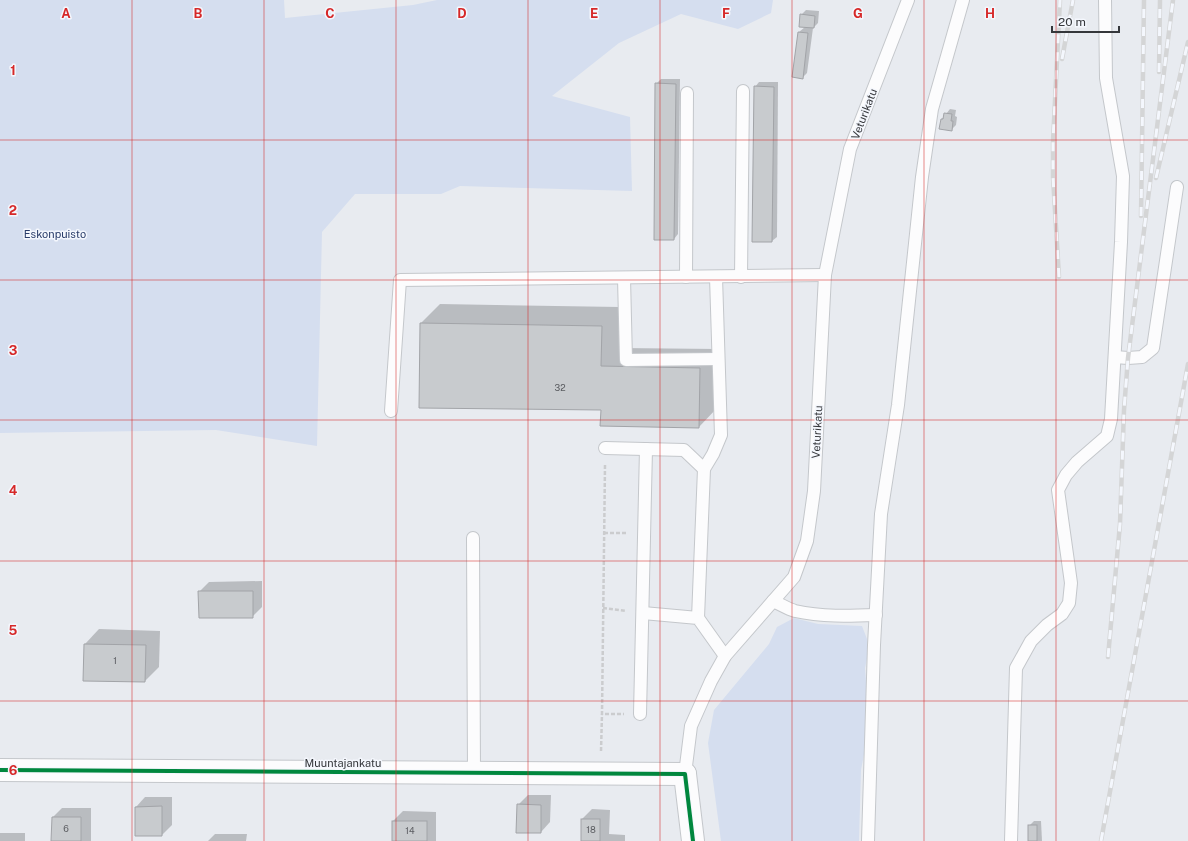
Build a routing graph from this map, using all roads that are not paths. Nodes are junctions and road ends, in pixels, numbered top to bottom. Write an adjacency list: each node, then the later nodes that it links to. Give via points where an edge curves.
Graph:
1 (908, 0): 7 (lane, Veturikatu, via 850,149)
2 (962, 0): 21 (lane, via 932,109 922,177 898,405 881,514)
3 (1105, 0): 12 (lane, via 1106,78 1123,176)
4 (743, 91): 10 (lane)
5 (687, 93): 8 (lane)
6 (1177, 187): 12 (lane, via 1153,348 1142,357)
7 (825, 275): 10 (lane); 19 (lane, Veturikatu, via 814,491 807,541 794,577)
8 (686, 277): 9 (lane); 11 (lane)
9 (716, 277): 10 (lane); 13 (lane)
10 (741, 277)
11 (624, 278): 13 (lane, via 626,360); 14 (lane, via 400,280)
12 (1115, 357): 30 (lane, via 1111,419 1107,436 1077,462 1058,490 1071,583 1069,603 1062,614 1031,641 1016,668)
13 (718, 359): 17 (lane, via 721,435)
14 (391, 411)
15 (605, 448): 16 (lane)
16 (646, 449): 17 (lane, via 684,450); 20 (lane)
17 (704, 469): 22 (lane)
18 (473, 538): 26 (lane)
19 (773, 601): 21 (lane, via 794,611 818,615); 23 (lane, Veturikatu)
20 (643, 613): 22 (lane); 24 (lane)
21 (876, 615): 29 (lane)
22 (698, 618): 23 (lane)
23 (725, 656): 27 (lane, Veturikatu, via 691,726)
24 (640, 714)
25 (0, 770): 26 (street, Muuntajankatu)
26 (474, 773): 27 (street, Muuntajankatu)
27 (685, 774): 28 (street, Veturikatu)
28 (693, 841)
29 (868, 841)
30 (1011, 841)

